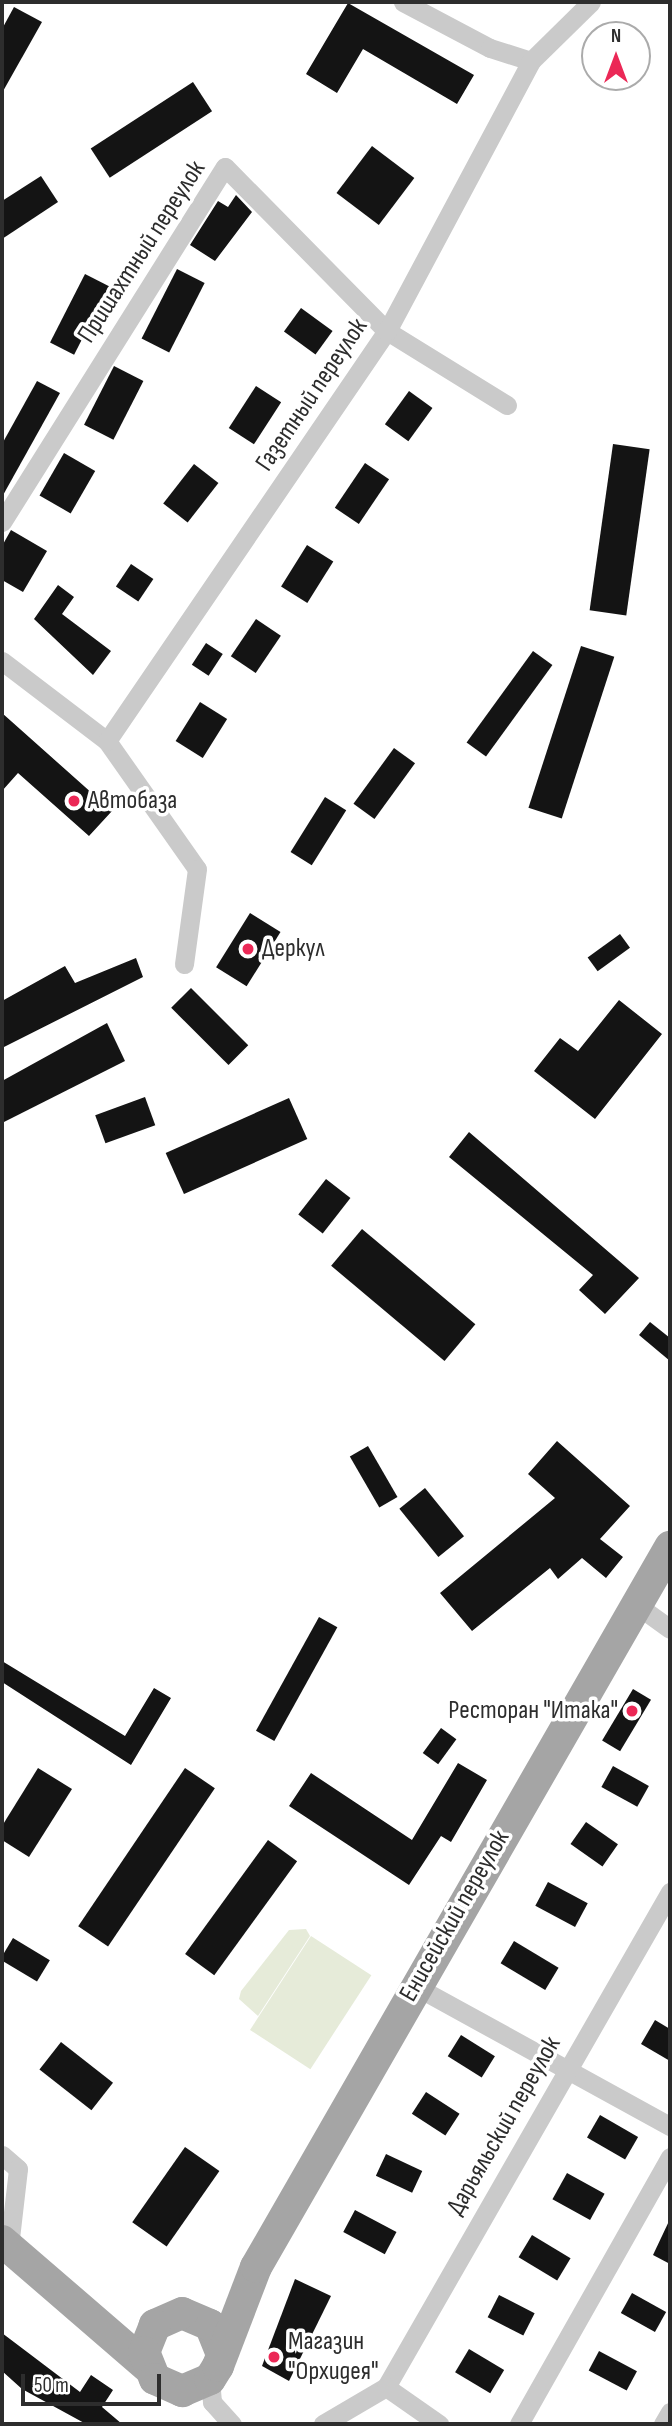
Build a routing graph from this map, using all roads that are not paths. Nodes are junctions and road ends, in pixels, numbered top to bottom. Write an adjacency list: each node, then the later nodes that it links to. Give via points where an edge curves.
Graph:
1 (403, 2): 3 (street, via 490,48)
2 (591, 2): 3 (street, Газетный переулок)
3 (531, 61): 4 (street, Газетный переулок)
4 (387, 331): 5 (street); 6 (street, Пришахтный переулок, via 225,167); 8 (street, Газетный переулок)
5 (507, 405)
6 (2, 522)
7 (2, 661): 8 (street)
8 (107, 741): 9 (street, via 197,869)
9 (184, 964)
10 (670, 1547): 11 (main road, Енисейский переулок)
11 (634, 1604): 12 (street); 14 (main road, Енисейский переулок)
12 (670, 1629)
13 (670, 1892): 15 (street, Дарьяльский переулок)
14 (415, 1986): 15 (street); 21 (main road, Енисейский переулок)
15 (567, 2067): 16 (street); 25 (street, Дарьяльский переулок)
16 (670, 2126)
17 (2, 2155): 19 (street, via 18,2169)
18 (670, 2157): 30 (street)
19 (5, 2244): 20 (main road)
20 (54, 2284): 22 (main road, via 116,2320); 23 (main road)
21 (245, 2288): 22 (main road, via 214,2308); 24 (main road, Енисейский переулок)
22 (175, 2315): 23 (main road, via 147,2337); 24 (main road, via 210,2325)
23 (147, 2367): 24 (main road, via 161,2383)
24 (204, 2374): 27 (street)
25 (386, 2387): 28 (street); 29 (street)
26 (670, 2412): 31 (street)
27 (228, 2421)
28 (323, 2424)
29 (439, 2424)
30 (519, 2424)
31 (663, 2424)

